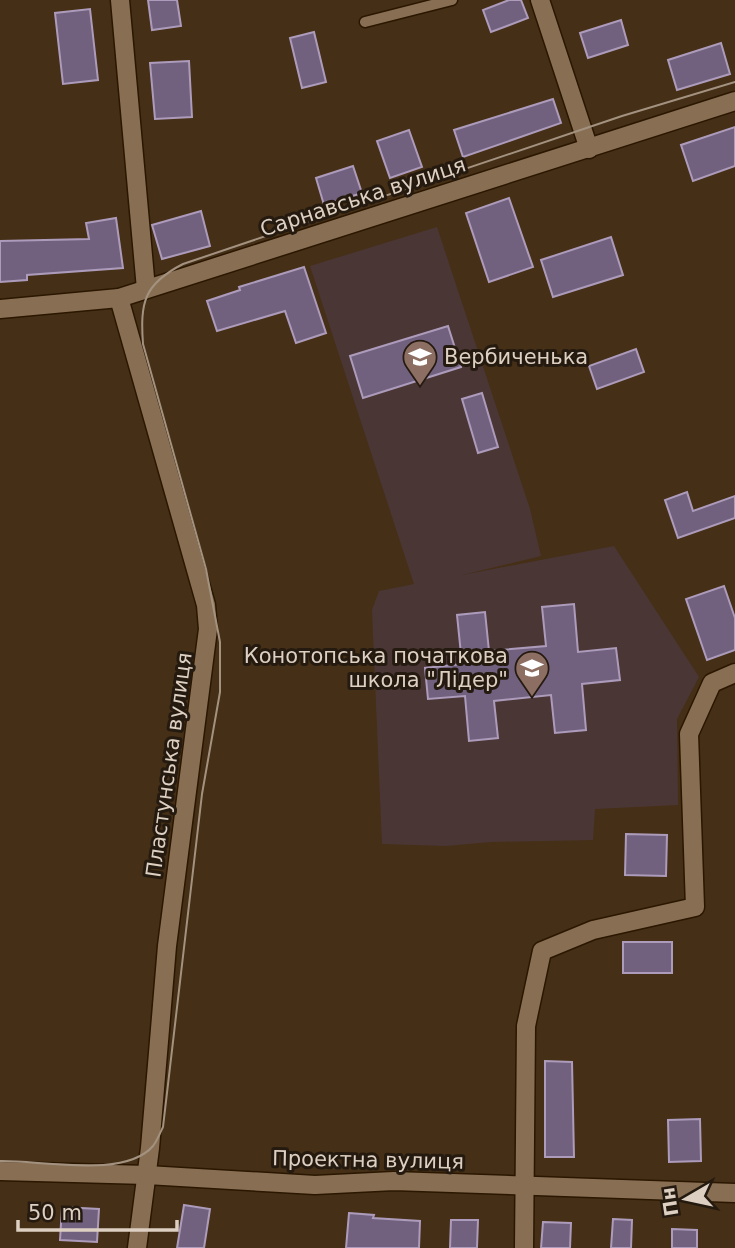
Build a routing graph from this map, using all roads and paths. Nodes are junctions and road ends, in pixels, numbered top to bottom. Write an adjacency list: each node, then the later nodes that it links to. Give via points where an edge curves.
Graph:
1 (120, 0): 7 (street)
2 (452, 0): 4 (lane)
3 (540, 0): 6 (street)
4 (365, 22)
5 (735, 101): 6 (street, Сарнавська вулиця)
6 (589, 149): 7 (street, Сарнавська вулиця)
7 (146, 289): 8 (street, Сарнавська вулиця)
8 (119, 298): 9 (street, Сарнавська вулиця); 12 (street, Пластунська вулиця, via 206,605 208,629 167,946)
9 (0, 309)
10 (735, 673): 13 (street, via 712,683 689,734 695,908 593,930 542,951 526,1026)
11 (0, 1171): 12 (street, Проектна вулиця)
12 (147, 1175): 13 (street, Проектна вулиця, via 315,1185 394,1181); 15 (street, Пластунська вулиця)
13 (526, 1185): 14 (street, Проектна вулиця); 16 (street)
14 (735, 1193)
15 (137, 1248)
16 (524, 1248)

